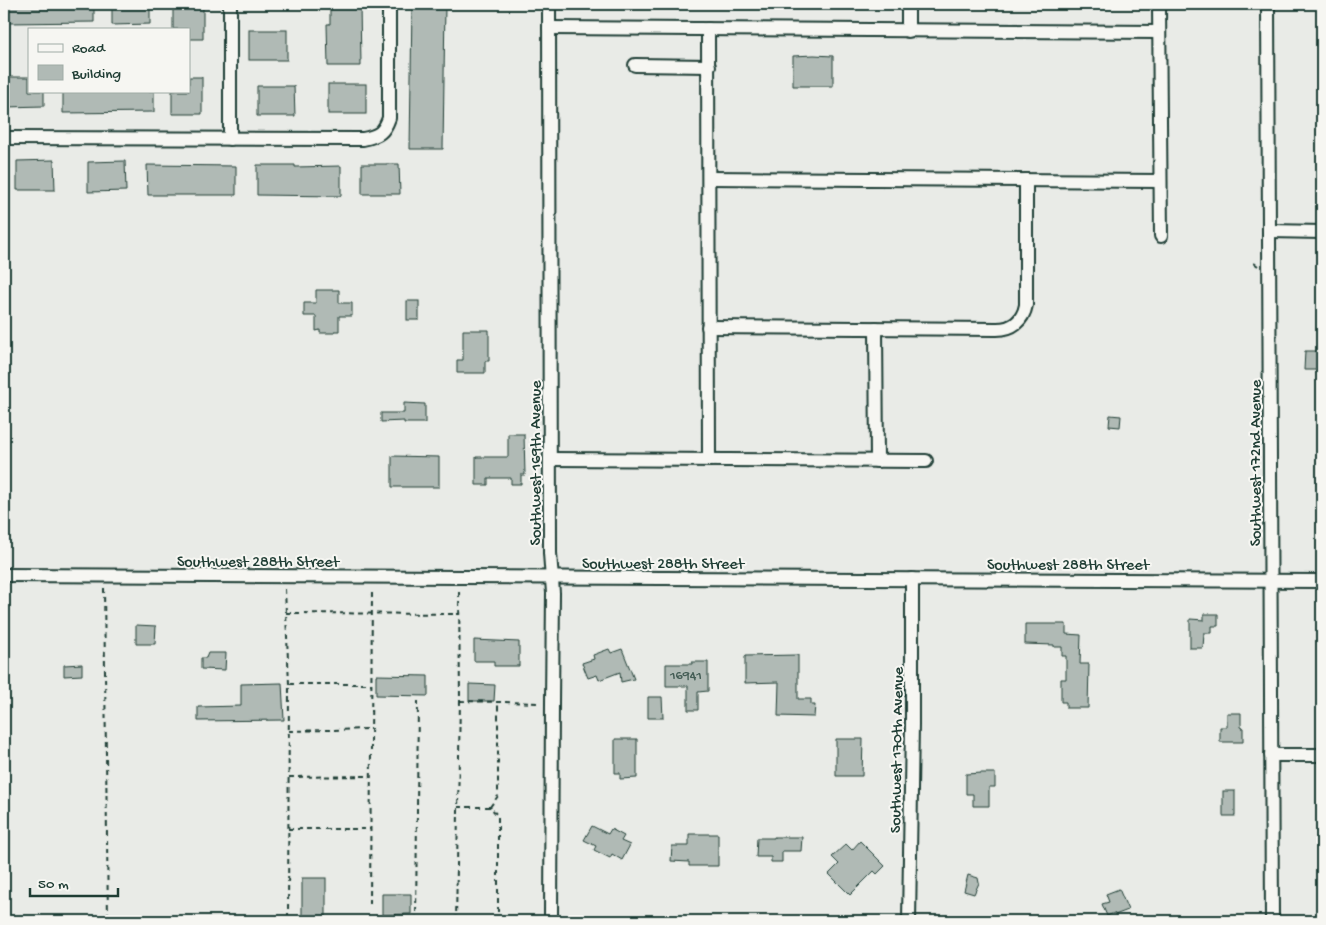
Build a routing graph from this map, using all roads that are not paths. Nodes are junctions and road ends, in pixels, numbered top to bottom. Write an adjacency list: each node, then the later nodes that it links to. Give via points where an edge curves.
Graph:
1 (230, 4): 14 (street)
2 (390, 4): 14 (street, via 389,118 381,132 363,139)
3 (549, 4): 7 (street, Southwest 169th Avenue)
4 (908, 4): 9 (street)
5 (1159, 4): 10 (street)
6 (1268, 4): 18 (street, Southwest 172nd Avenue)
7 (549, 28): 8 (street); 23 (street, Southwest 169th Avenue)
8 (708, 29): 9 (street); 12 (street)
9 (908, 31): 10 (street)
10 (1159, 32): 17 (street)
11 (635, 65): 12 (street)
12 (709, 66): 15 (street)
13 (4, 138): 14 (street)
14 (230, 138)
15 (709, 178): 16 (street); 21 (street)
16 (1026, 180): 17 (street); 22 (street, via 1027,302 1018,322 1001,329)
17 (1160, 181): 20 (street)
18 (1270, 231): 19 (street); 30 (street, Southwest 172nd Avenue)
19 (1322, 232)
20 (1161, 236)
21 (708, 327): 22 (street); 24 (street)
22 (876, 328): 25 (street)
23 (550, 459): 24 (street); 28 (street, Southwest 169th Avenue)
24 (709, 460): 25 (street)
25 (877, 461): 26 (street)
26 (926, 462)
27 (5, 575): 28 (street, Southwest 288th Street)
28 (552, 577): 29 (street, Southwest 288th Street); 34 (street, Southwest 169th Avenue)
29 (912, 579): 30 (street, Southwest 288th Street); 35 (street, Southwest 170th Avenue)
30 (1271, 580): 31 (street, Southwest 288th Street); 32 (street, Southwest 172nd Avenue)
31 (1322, 581)
32 (1271, 755): 33 (street); 36 (street, Southwest 172nd Avenue)
33 (1322, 755)
34 (551, 921)
35 (909, 921)
36 (1272, 921)

